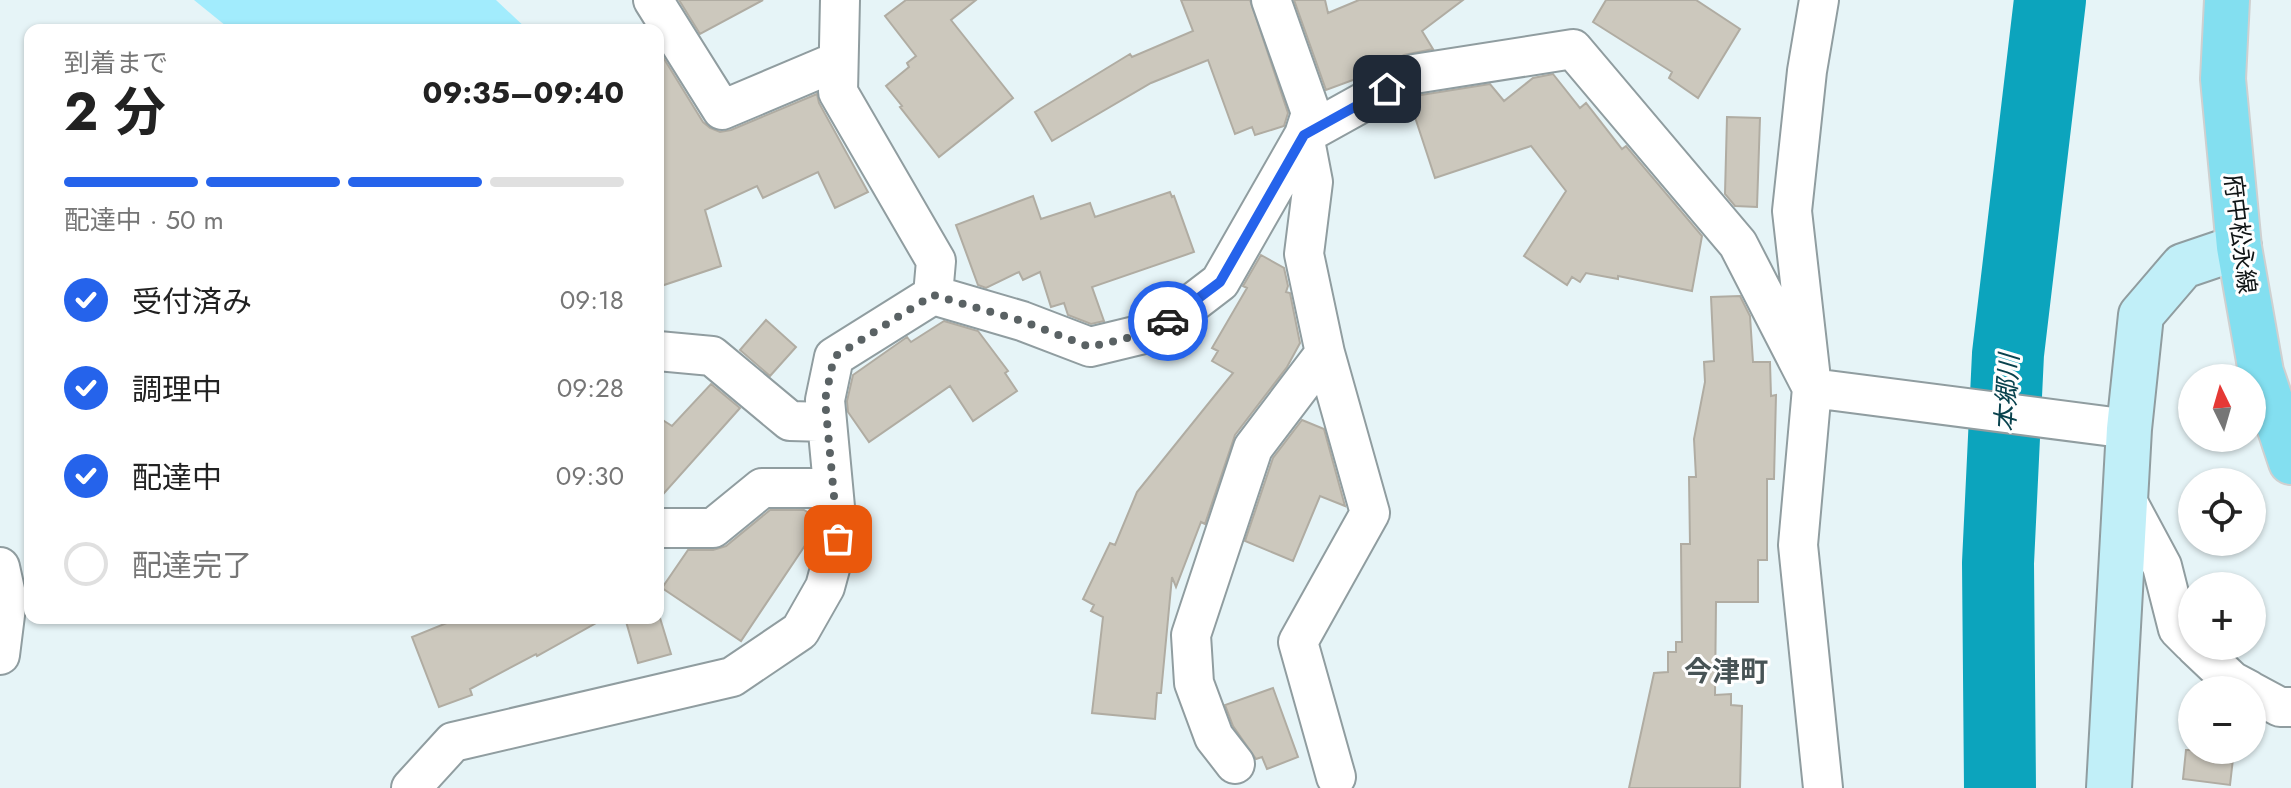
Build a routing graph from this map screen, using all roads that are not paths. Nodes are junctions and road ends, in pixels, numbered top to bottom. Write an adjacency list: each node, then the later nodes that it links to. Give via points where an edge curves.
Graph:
1 (653, 0): 6 (street, via 722,110)
2 (840, 0): 6 (street)
3 (1271, 0): 7 (street, via 1311,113)
4 (1819, 0): 12 (street, via 1792,211)
5 (2227, 0): 8 (main road, 府中松永線, via 2223,79)
6 (838, 61): 9 (street, via 838,92 936,261)
7 (1304, 135): 9 (street, via 1220,282 1156,331 1090,347); 11 (street, via 1313,182 1304,254); 12 (street, via 1414,74 1573,49 1738,244)
8 (2239, 247): 14 (street, via 2183,266 2141,315); 15 (main road, 府中松永線, via 2261,372)
9 (933, 295): 13 (street, via 834,357 825,400)
10 (664, 352): 13 (street, via 712,356 790,421)
11 (1325, 353): 26 (street, via 1253,448 1191,635 1194,683 1214,737); 27 (street, via 1370,513 1298,642)
12 (1812, 388): 14 (street); 29 (street, via 1798,545)
13 (827, 422): 16 (street)
14 (2110, 427): 17 (street)
15 (2290, 453)
16 (833, 488): 18 (street, via 762,488 713,528); 28 (street, via 838,539 825,587 800,631 732,677 453,742)
17 (2125, 497): 20 (street, via 2162,566); 30 (street)
18 (664, 528)
19 (0, 567): 21 (street, via 7,599)
20 (2178, 629)
21 (0, 655)
22 (2210, 660): 23 (street)
23 (2227, 676)
24 (2266, 700): 25 (street)
25 (2291, 707)
26 (1235, 764)
27 (1336, 777)
28 (411, 788)
29 (1823, 788)
30 (2109, 788)

